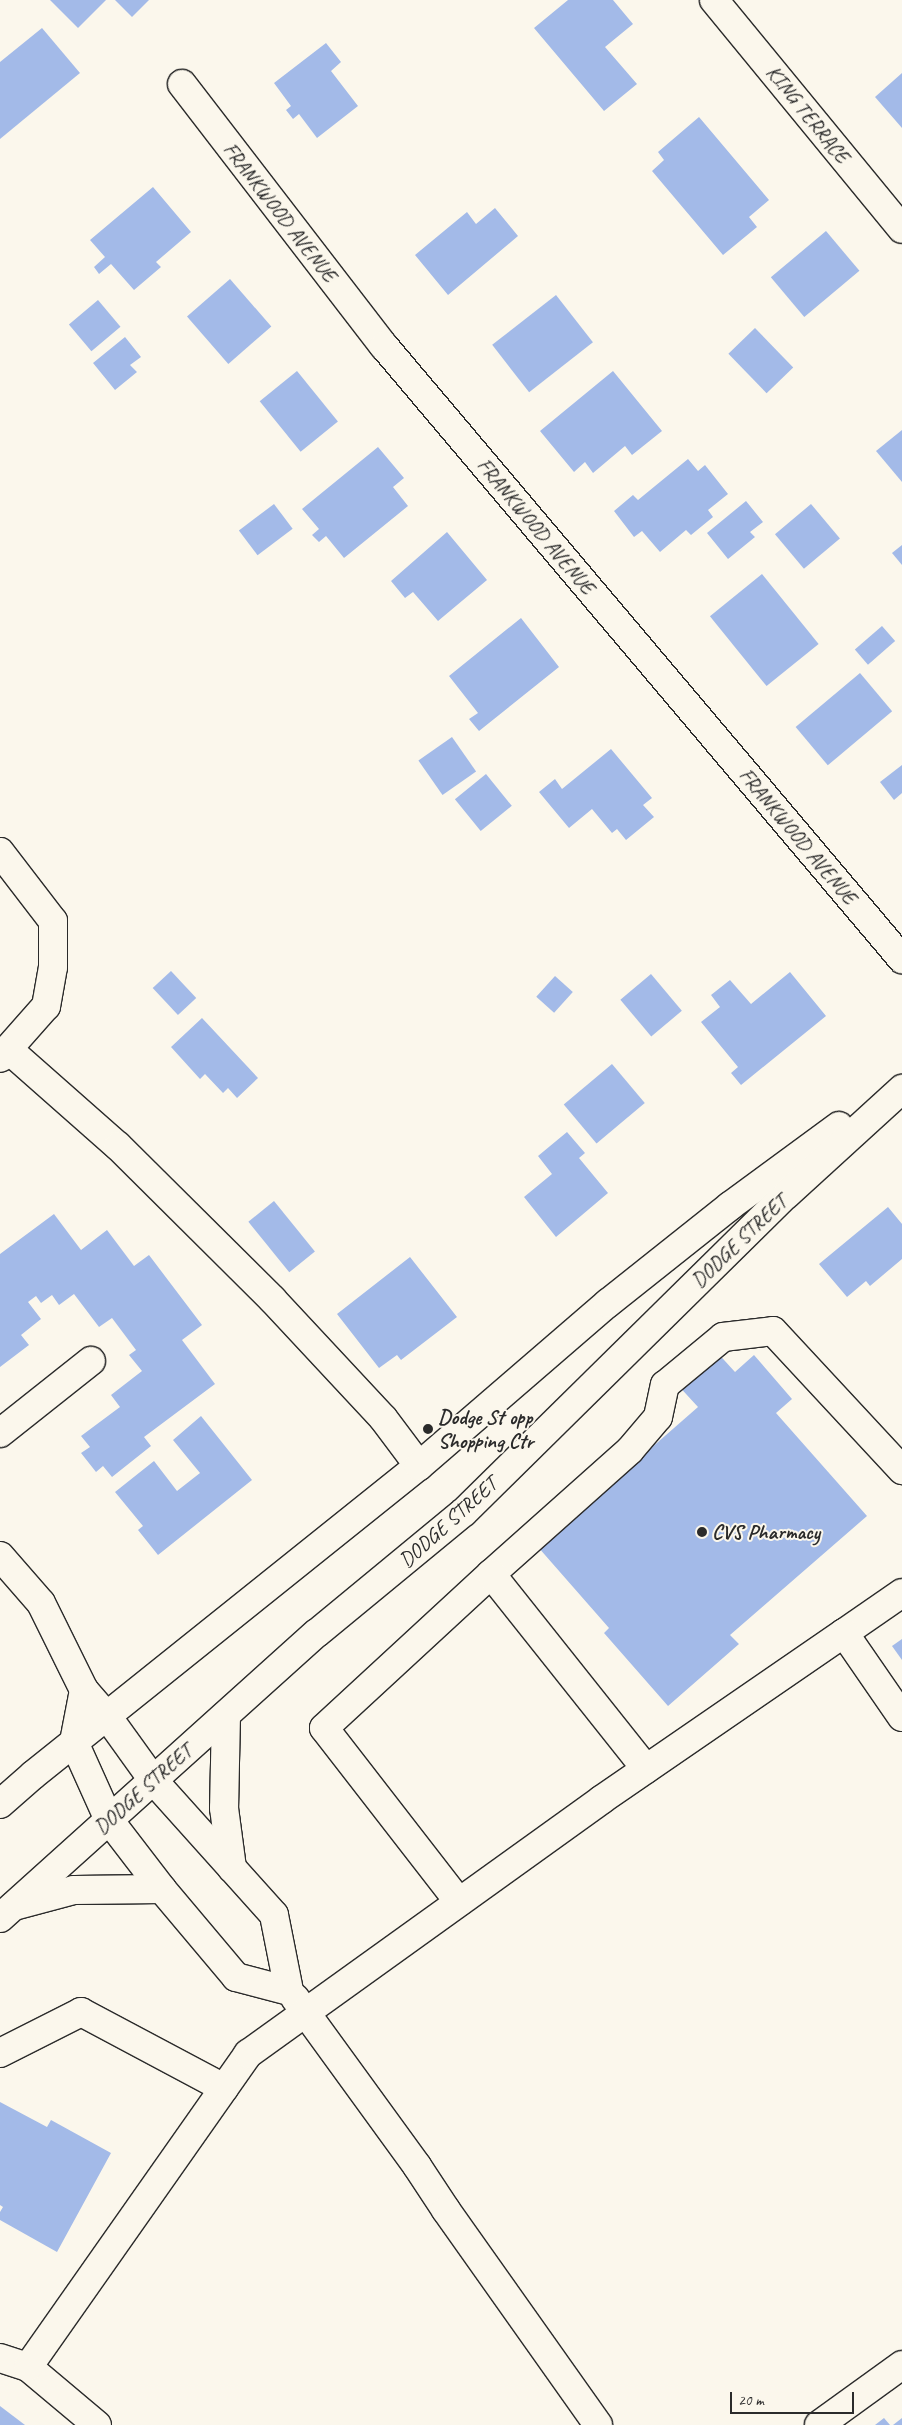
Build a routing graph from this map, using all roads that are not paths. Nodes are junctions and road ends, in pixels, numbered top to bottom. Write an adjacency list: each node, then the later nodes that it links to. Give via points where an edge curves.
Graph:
1 (714, 0): 3 (main road, KING TERRACE)
2 (182, 84): 5 (main road, FRANKWOOD AVENUE, via 384,346)
3 (902, 229)
4 (0, 852): 6 (main road, via 53,921 53,967 46,1006)
5 (902, 959)
6 (4, 1054): 11 (main road, via 118,1146 272,1298 383,1418)
7 (902, 1078): 11 (main road, DODGE STREET, via 730,1206 608,1303)
8 (902, 1089): 18 (main road, DODGE STREET, via 780,1201 464,1512 317,1633)
9 (91, 1361): 10 (main road)
10 (0, 1433)
11 (419, 1466): 19 (main road, DODGE STREET)
12 (902, 1470): 14 (main road, via 773,1331 723,1337 665,1385 658,1417 630,1450)
13 (0, 1556): 17 (main road, via 41,1603)
14 (491, 1574): 22 (main road); 28 (main road, via 324,1728)
15 (902, 1593): 16 (main road)
16 (844, 1633): 20 (main road); 22 (main road)
17 (84, 1690): 19 (main road); 21 (main road)
18 (226, 1715): 23 (main road, DODGE STREET); 26 (main road, via 224,1808)
19 (107, 1716): 21 (main road, DODGE STREET); 23 (main road)
20 (902, 1717)
21 (74, 1742): 24 (main road, DODGE STREET); 25 (main road)
22 (646, 1770): 28 (main road)
23 (153, 1780): 25 (main road, DODGE STREET); 26 (main road)
24 (0, 1804)
25 (109, 1820): 27 (main road); 29 (main road, DODGE STREET)
26 (232, 1868): 30 (main road, via 274,1915)
27 (162, 1889): 29 (main road, via 74,1890); 30 (main road, via 236,1977)
28 (459, 1902): 30 (main road)
29 (7, 1912)
30 (297, 2001): 32 (main road, via 248,2054); 37 (main road)
31 (0, 2053): 32 (main road, via 81,2012)
32 (224, 2088): 35 (main road)
33 (0, 2358): 35 (main road)
34 (902, 2365): 38 (main road)
35 (28, 2367): 36 (main road)
36 (96, 2425)
37 (598, 2425)
38 (819, 2425)

